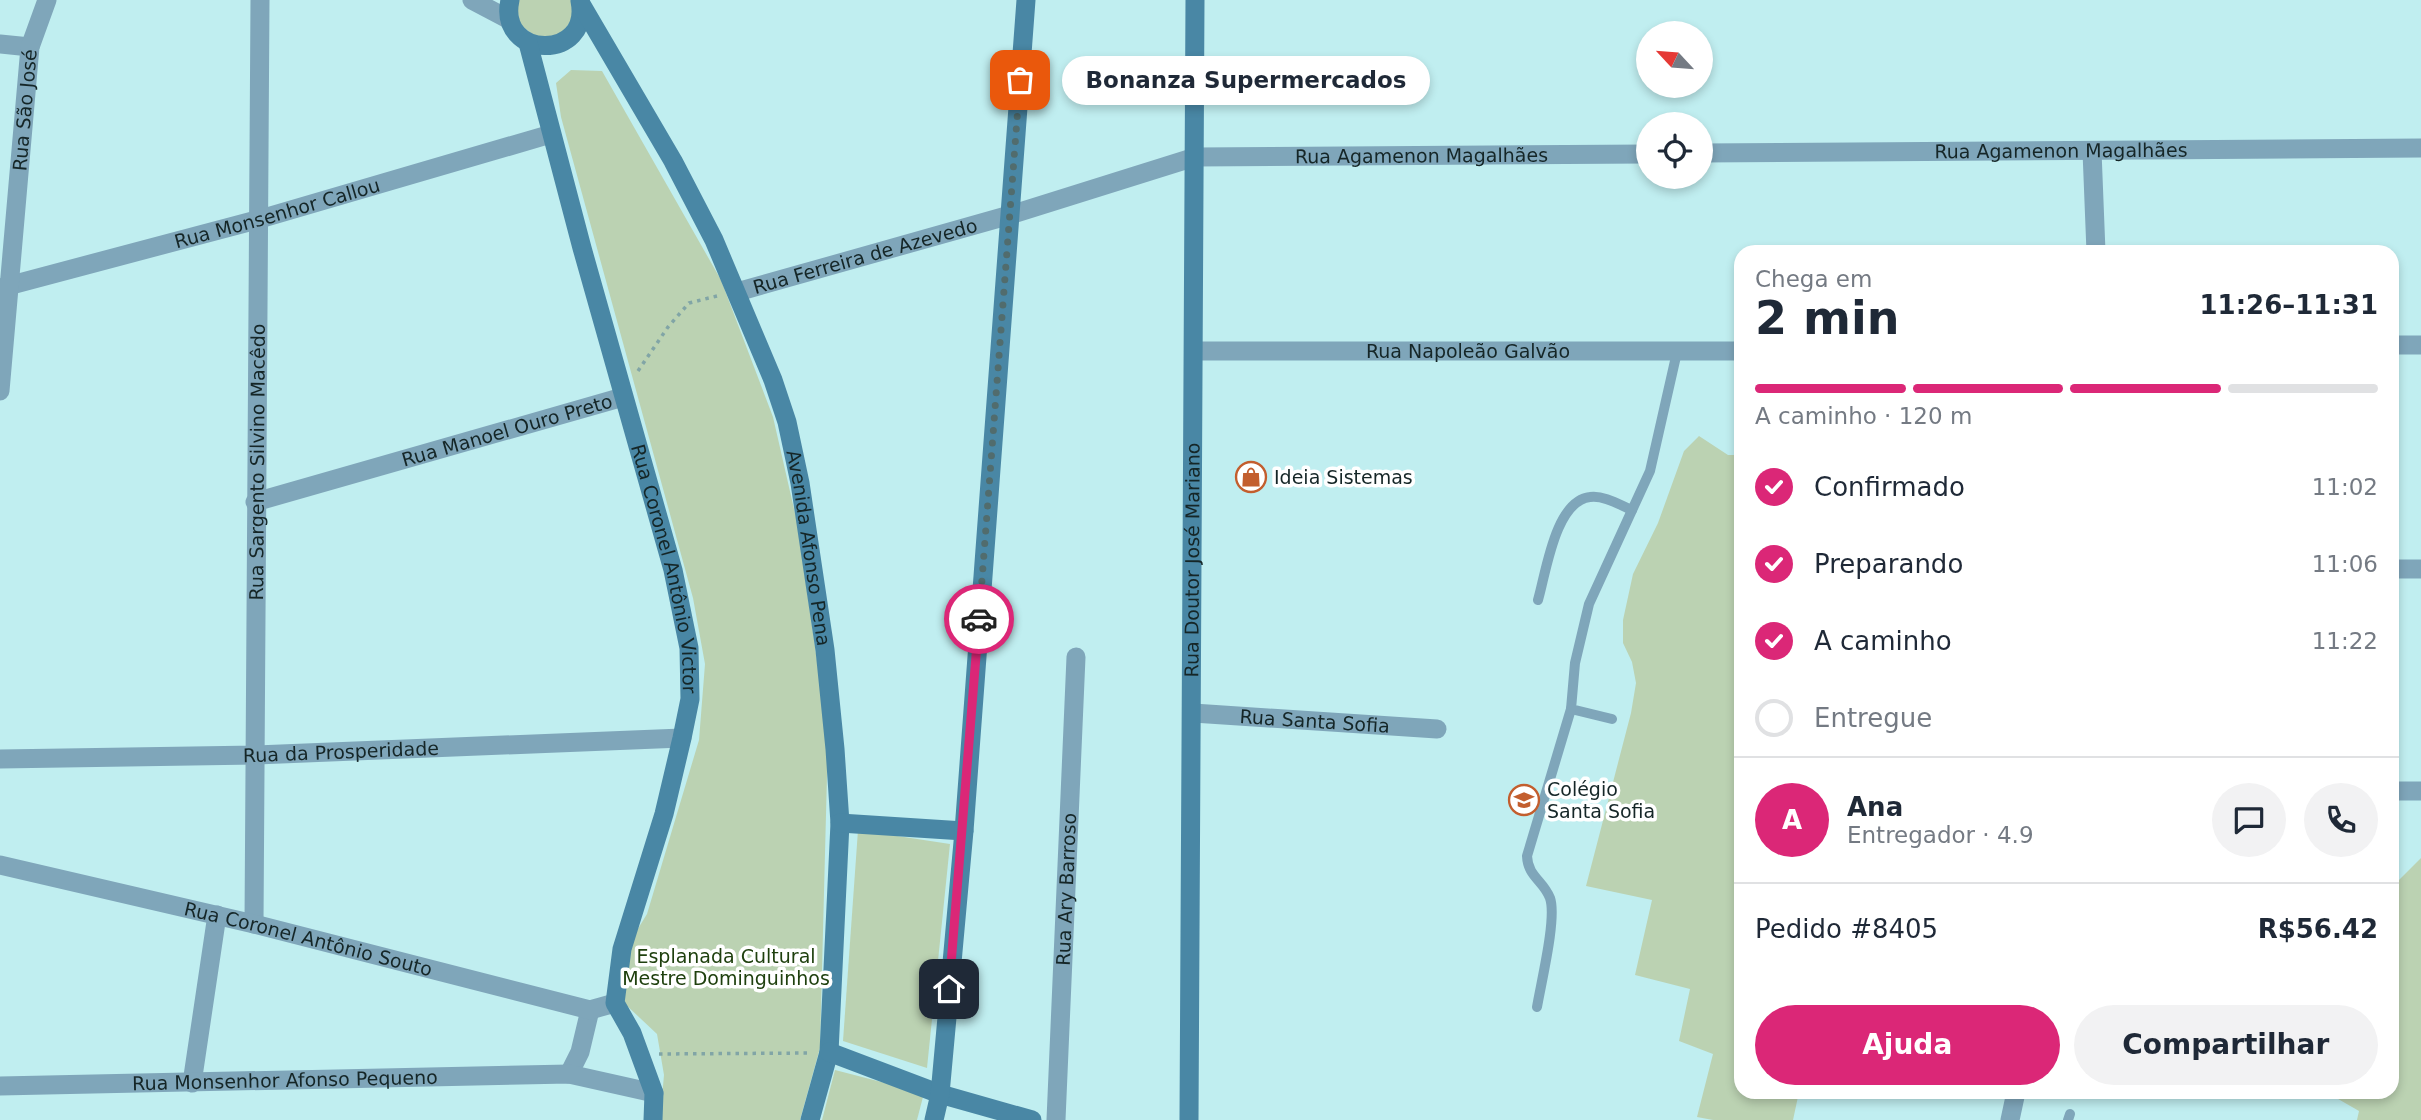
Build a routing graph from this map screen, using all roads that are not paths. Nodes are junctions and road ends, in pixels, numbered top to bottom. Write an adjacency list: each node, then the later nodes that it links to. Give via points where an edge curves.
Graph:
1 (47, 0): 11 (street, Rua São José)
2 (260, 0): 19 (street, Rua Sargento Silvino Macêdo)
3 (472, 0): 8 (street)
4 (510, 0): 8 (main road)
5 (1026, 0): 18 (main road)
6 (1195, 0): 17 (main road, Rua Doutor José Mariano)
7 (584, 8): 9 (main road, via 571,36 551,46); 22 (main road, Avenida Afonso Pena, via 673,161)
8 (509, 20): 9 (main road)
9 (528, 43): 12 (main road, Rua Coronel Antônio Victor)
10 (0, 44): 11 (street)
11 (30, 47): 21 (street, Rua São José)
12 (551, 134): 19 (street, Rua Monsenhor Callou); 29 (main road, Rua Coronel Antônio Victor)
13 (2421, 148): 14 (street, Rua Agamenon Magalhães)
14 (2092, 151): 15 (street, Rua Agamenon Magalhães); 20 (street)
15 (1713, 153)
16 (1636, 154): 17 (street, Rua Agamenon Magalhães)
17 (1195, 156): 18 (street, Rua Ferreira de Azevedo); 25 (main road, Rua Doutor José Mariano)
18 (1010, 215): 22 (street, Rua Ferreira de Azevedo); 46 (main road)
19 (260, 219): 21 (street, Rua Monsenhor Callou); 30 (street, Rua Sargento Silvino Macêdo)
20 (2095, 245)
21 (4, 287): 28 (street, Rua São José)
22 (737, 292): 45 (main road, Avenida Afonso Pena, via 780,401 800,483 825,650)
23 (2399, 345): 24 (street)
24 (2421, 345)
25 (1195, 351): 27 (street, Rua Napoleão Galvão); 37 (main road, Rua Doutor José Mariano)
26 (1734, 351): 27 (street, Rua Napoleão Galvão)
27 (1677, 352): 31 (lane, via 1650,471)
28 (0, 391)
29 (623, 397): 30 (street, Rua Manoel Ouro Preto); 40 (main road, Rua Coronel Antônio Victor, via 685,623 691,674)
30 (255, 502): 41 (street, Rua Sargento Silvino Macêdo)
31 (1632, 510): 34 (lane, via 1598,498 1576,503 1556,534); 36 (lane, via 1588,604)
32 (2399, 569): 33 (street)
33 (2421, 569)
34 (1538, 600)
35 (1076, 657): 64 (street, Rua Ary Barroso)
36 (1571, 709): 38 (lane); 51 (lane, via 1527,856 1528,868 1550,900 1552,917)
37 (1193, 713): 39 (street, Rua Santa Sofia); 65 (main road, Rua Doutor José Mariano)
38 (1612, 719)
39 (1437, 729)
40 (682, 738): 41 (street, Rua da Prosperidade); 50 (main road, Rua Coronel Antônio Victor, via 622,949)
41 (256, 755): 42 (street, Rua da Prosperidade); 49 (street, Rua Sargento Silvino Macêdo)
42 (0, 759)
43 (2399, 791): 44 (street)
44 (2421, 791)
45 (840, 823): 46 (main road); 53 (main road, Avenida Afonso Pena)
46 (964, 831): 58 (main road)
47 (0, 865): 48 (street, Rua Coronel Antônio Souto)
48 (216, 915): 49 (street, Rua Coronel Antônio Souto); 55 (street)
49 (254, 924): 52 (street, Rua Coronel Antônio Souto)
50 (615, 1003): 52 (street, Rua Coronel Antônio Souto); 57 (main road)
51 (1537, 1007)
52 (590, 1010): 54 (street, via 580,1052)
53 (823, 1053): 58 (main road); 61 (main road, Avenida Afonso Pena)
54 (569, 1074): 55 (street, Rua Monsenhor Afonso Pequeno); 57 (street, Rua Monsenhor Afonso Pequeno)
55 (192, 1083): 56 (street, Rua Monsenhor Afonso Pequeno)
56 (0, 1086)
57 (654, 1093): 60 (main road)
58 (940, 1094): 62 (main road); 63 (main road)
59 (2014, 1099): 66 (street)
60 (653, 1120)
61 (810, 1120)
62 (934, 1120)
63 (1032, 1120)
64 (1056, 1120)
65 (1189, 1120)
66 (2010, 1120)

